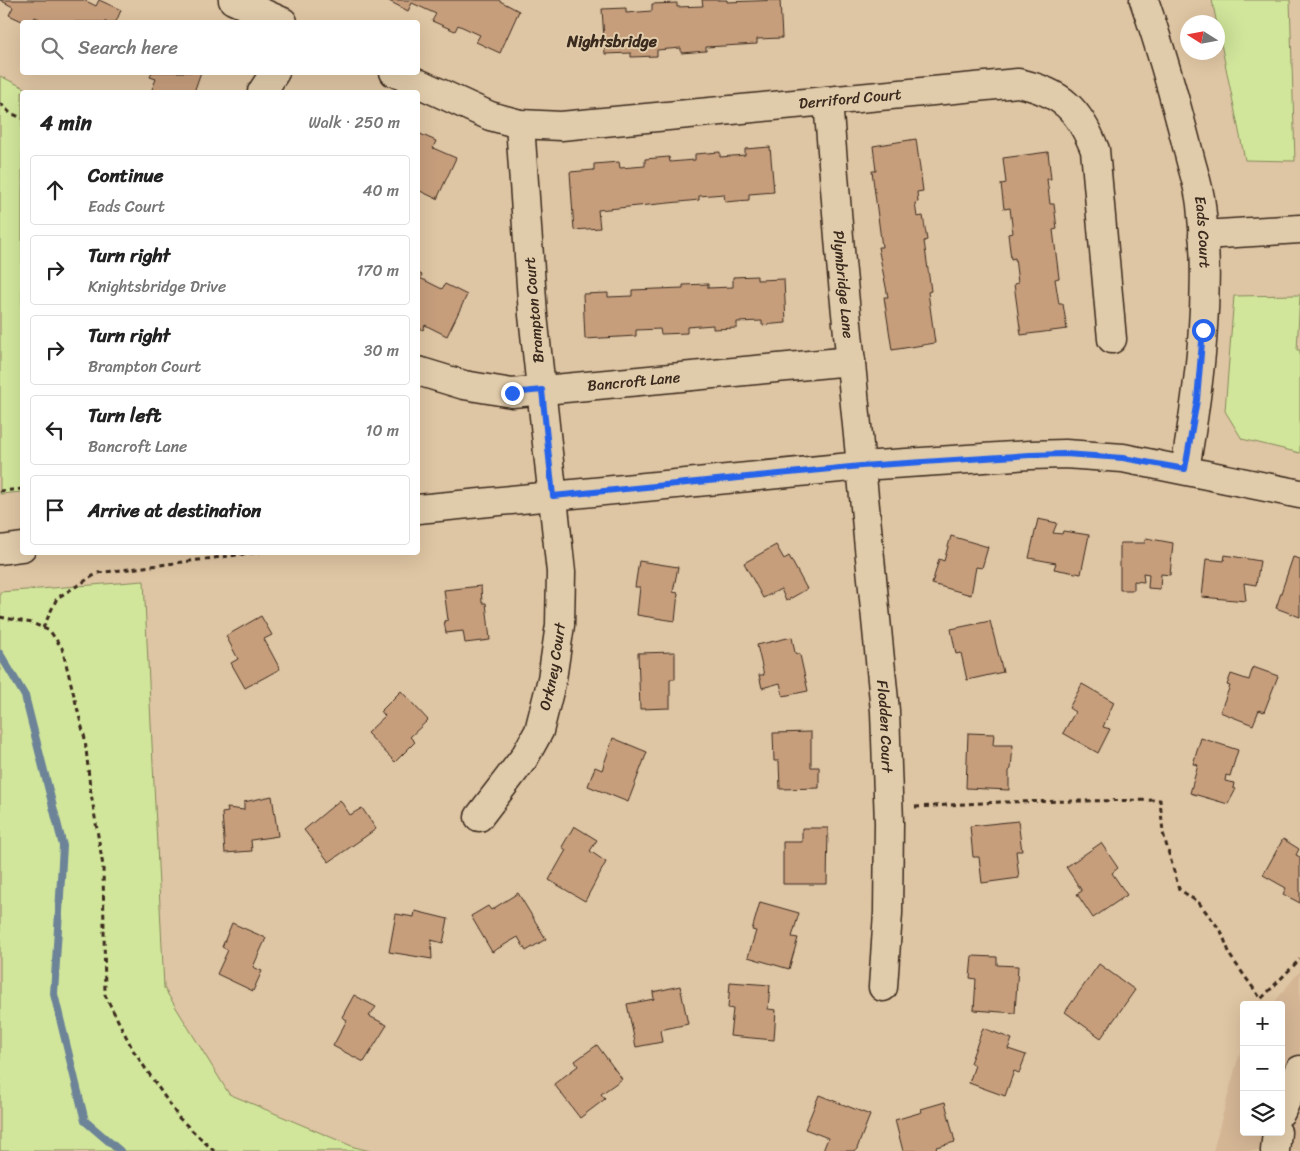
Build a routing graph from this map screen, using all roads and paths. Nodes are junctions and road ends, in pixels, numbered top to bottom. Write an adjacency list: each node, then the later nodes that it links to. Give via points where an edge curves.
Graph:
1 (233, 0): 3 (street)
2 (1144, 0): 12 (street, Eads Court, via 1176,103 1201,203)
3 (278, 20)
4 (273, 75): 6 (street)
5 (401, 75): 10 (street, Derriford Court, via 490,116)
6 (263, 90)
7 (828, 101): 10 (street, Derriford Court, via 561,126); 13 (street, Derriford Court, via 1018,83 1041,88 1061,98 1087,129 1095,150); 14 (street, Plymbridge Lane)
8 (0, 103): 9 (path)
9 (20, 117)
10 (520, 124): 16 (street, Brampton Court, via 533,315)
11 (1300, 229): 12 (street)
12 (1203, 235): 18 (street, Eads Court, via 1203,330 1197,400)
13 (1112, 339)
14 (851, 360): 16 (street, Bancroft Lane); 17 (street, Plymbridge Lane)
15 (420, 372): 16 (street, Bancroft Lane, via 464,385 512,393)
16 (542, 390): 22 (street, Brampton Court)
17 (861, 466): 18 (street, via 1065,454 1123,458); 22 (street); 29 (street, Flodden Court, via 885,711)
18 (1185, 469): 21 (street)
19 (20, 489): 20 (path)
20 (0, 491)
21 (1300, 494)
22 (553, 496): 23 (street); 30 (street, Orkney Court, via 561,572 560,625 552,679 538,731 528,751 507,783)
23 (420, 509)
24 (20, 548): 25 (street)
25 (0, 550)
26 (237, 555): 28 (path, via 98,573 57,598)
27 (0, 617): 28 (path)
28 (43, 628): 36 (path, via 50,631 62,648 85,738 103,866 105,995 134,1050 179,1118)
29 (889, 808): 31 (path, via 1000,802 1160,800 1163,833 1179,889 1199,903 1221,931 1231,957 1261,999); 32 (street, Flodden Court, via 888,913)
30 (478, 817)
31 (1300, 959)
32 (883, 987)
33 (1300, 1070): 34 (street)
34 (1285, 1103)
35 (1277, 1136): 37 (street)
36 (214, 1151)
37 (1275, 1151)

